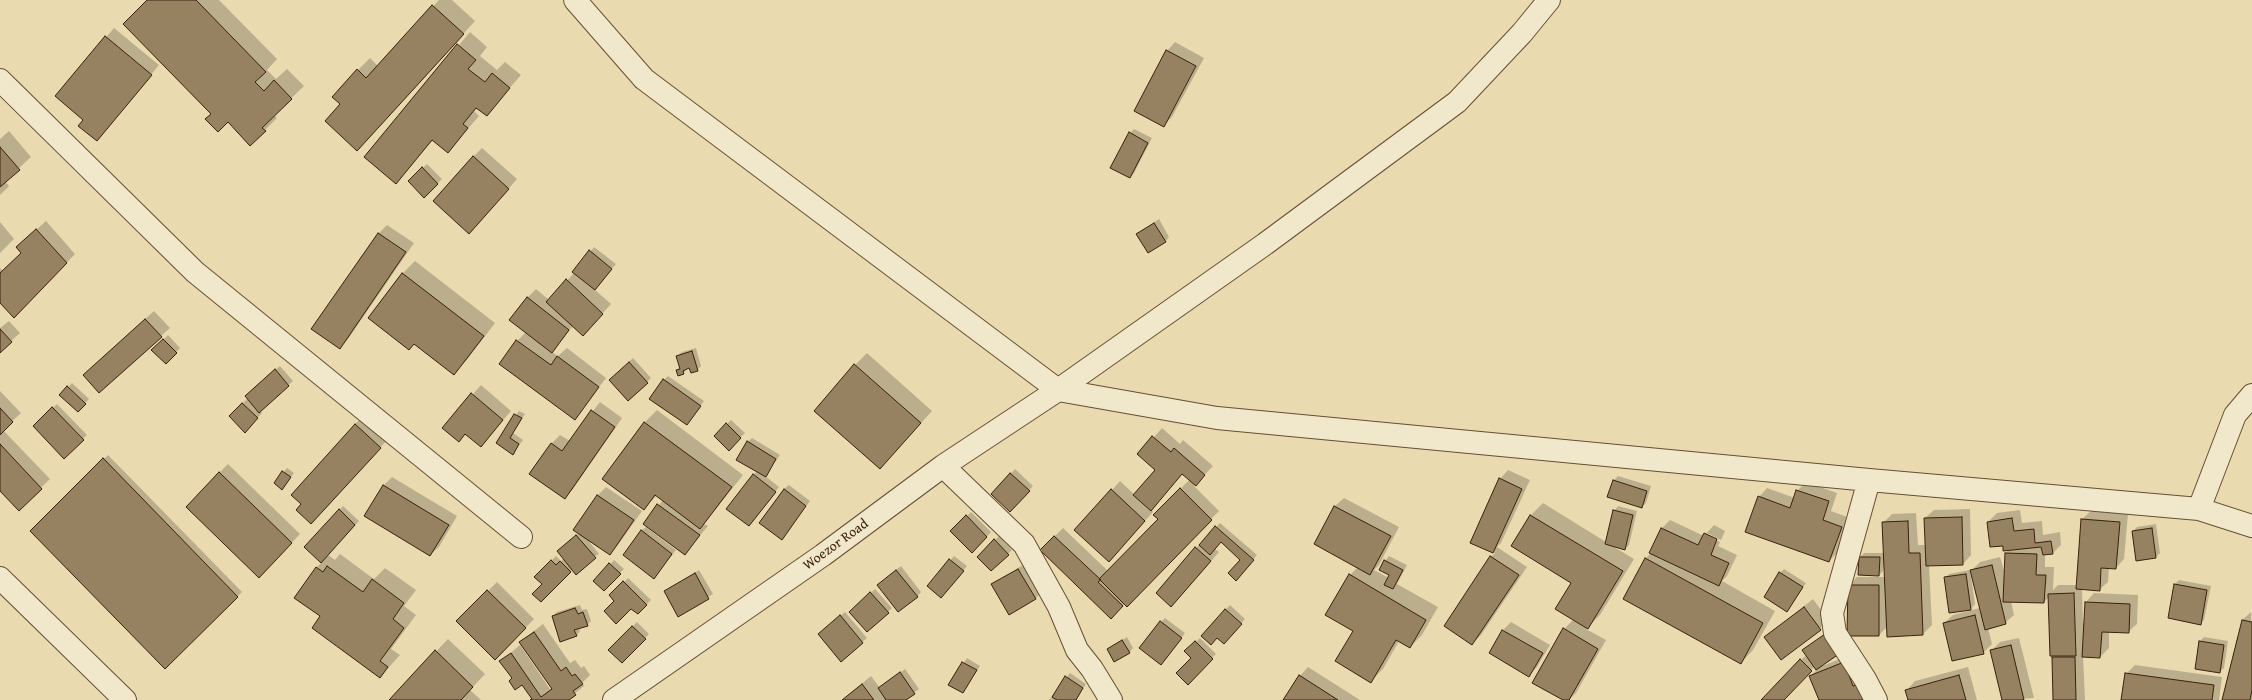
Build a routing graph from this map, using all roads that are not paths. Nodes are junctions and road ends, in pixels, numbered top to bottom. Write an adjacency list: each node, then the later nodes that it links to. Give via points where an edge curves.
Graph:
1 (575, 0): 4 (street, via 644,79)
2 (1549, 0): 4 (street, Woezor Road, via 1522,34 1457,102 1265,244)
3 (0, 80): 10 (street, via 195,272)
4 (1058, 390): 6 (street, Woezor Road); 7 (street, via 1217,418)
5 (2252, 395): 8 (street, via 2235,415)
6 (943, 466): 13 (street, Woezor Road, via 823,556); 14 (street, via 1024,544 1060,607 1077,650)
7 (1869, 480): 8 (street); 15 (street, via 1832,613 1835,633)
8 (2199, 510): 9 (street)
9 (2252, 526)
10 (521, 537)
11 (0, 578): 12 (street)
12 (125, 700)
13 (614, 700)
14 (1111, 700)
15 (1876, 700)

